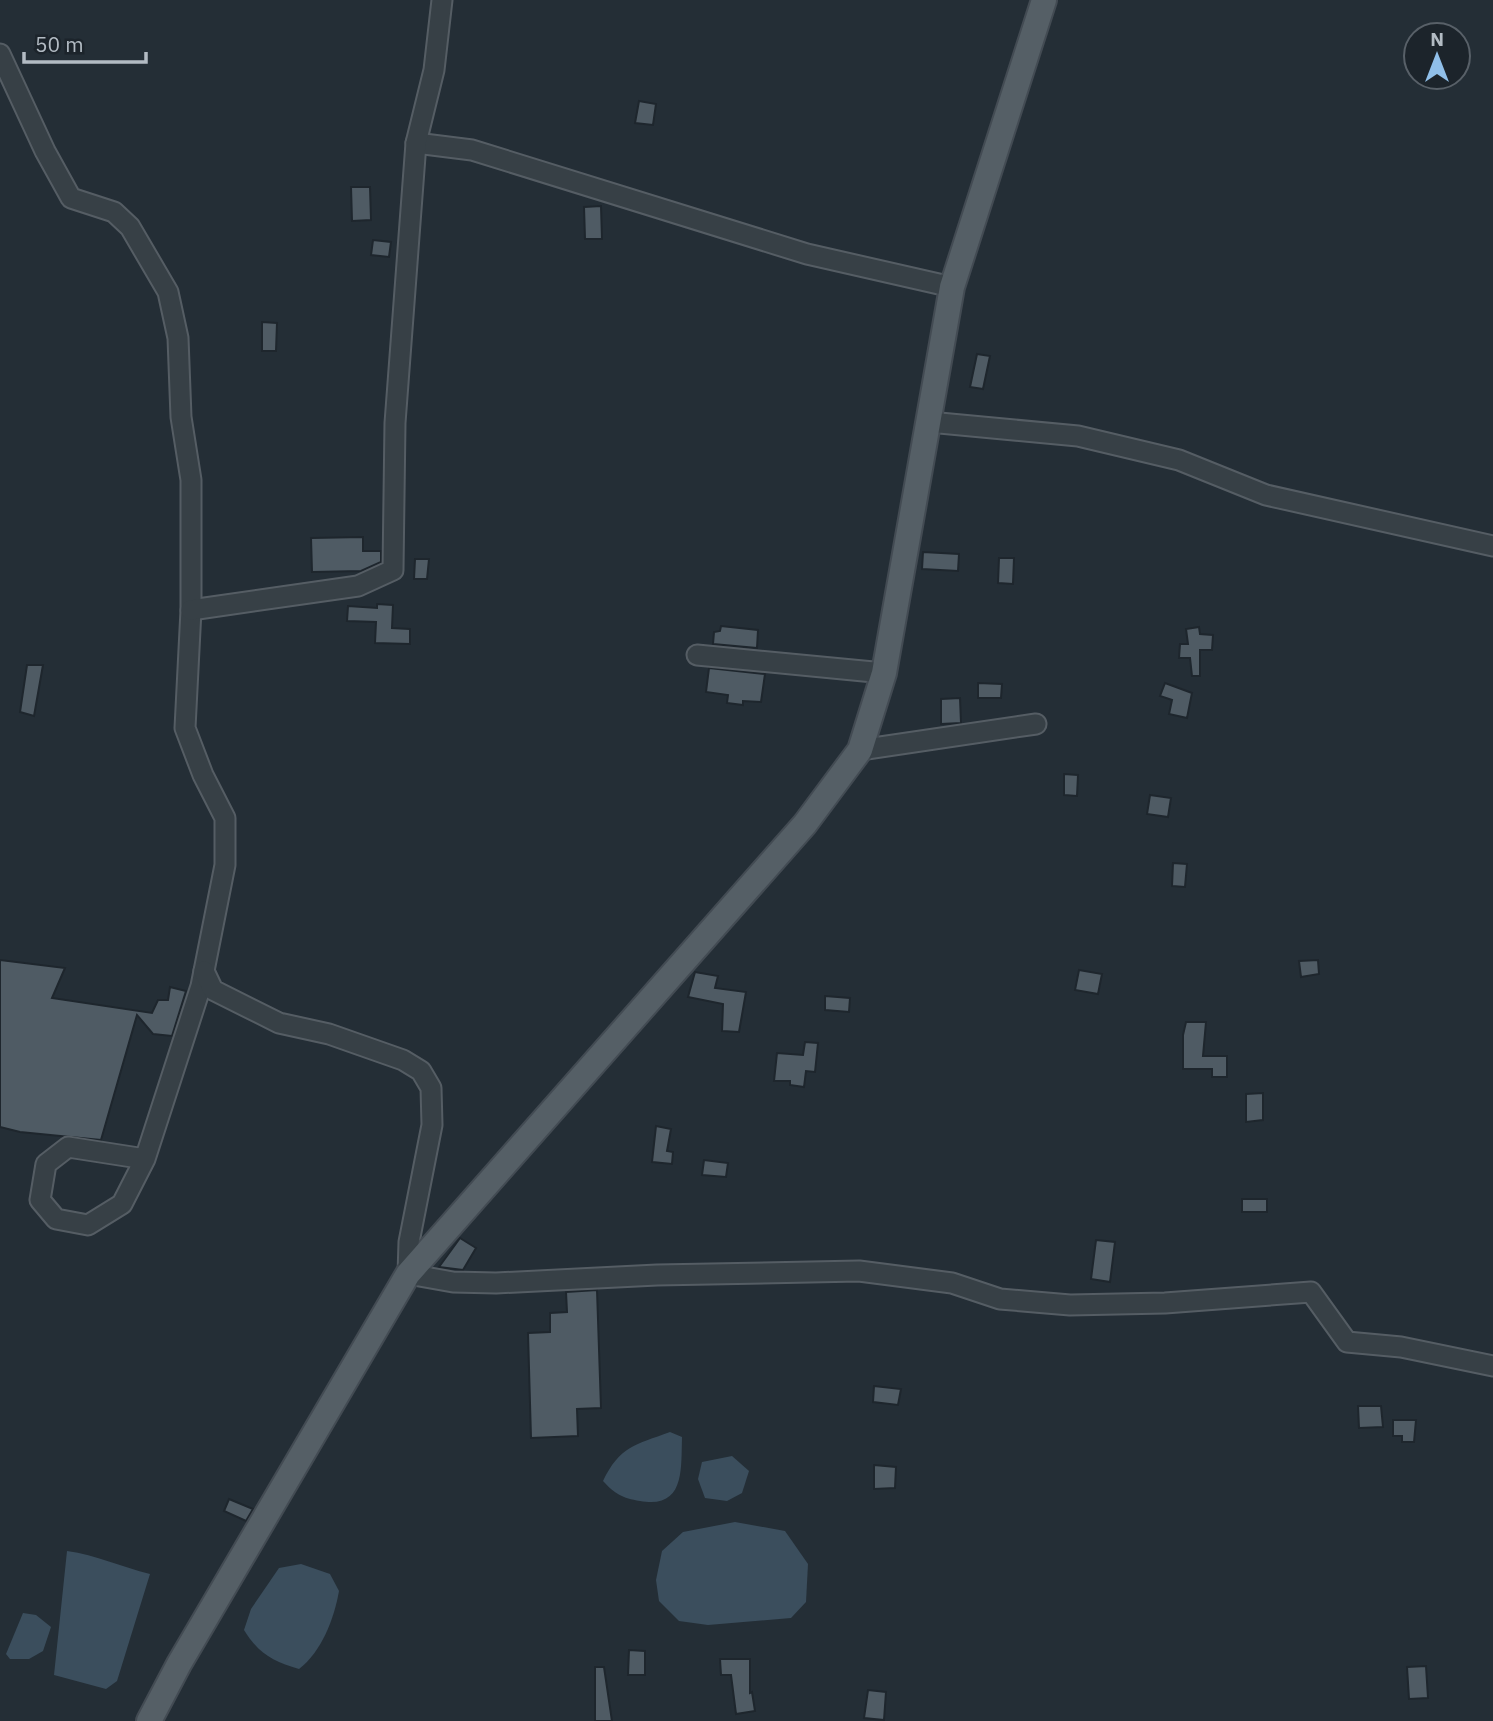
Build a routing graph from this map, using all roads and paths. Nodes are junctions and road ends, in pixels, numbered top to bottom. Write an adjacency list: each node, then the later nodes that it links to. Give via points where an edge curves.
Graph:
1 (442, 0): 4 (street, via 434,70)
2 (1044, 0): 5 (main road)
3 (0, 54): 8 (street, via 71,198 114,212 130,227 168,292 178,338 181,417 191,480)
4 (416, 143): 5 (street, via 472,150 807,254); 8 (street, via 396,422 393,570 358,586)
5 (952, 287): 6 (main road)
6 (929, 422): 7 (street, via 1078,436 1179,460 1266,495); 10 (main road)
7 (1493, 546)
8 (191, 610): 13 (street, via 186,728 203,775 226,818 226,866)
9 (696, 655): 10 (street)
10 (884, 673): 12 (main road)
11 (1036, 724): 12 (street)
12 (860, 750): 15 (main road, via 806,824)
13 (204, 971): 14 (street); 15 (street, via 213,990 279,1023 403,1059 421,1071 431,1088 432,1125 409,1242)
14 (145, 1159): 14 (street, via 68,1147 46,1164 40,1200 55,1219 88,1225 122,1204)
15 (408, 1274): 16 (street, via 496,1283 859,1271 952,1283 1000,1299 1070,1305 1311,1292 1347,1342 1401,1347); 17 (main road)
16 (1493, 1366)
17 (149, 1721)

